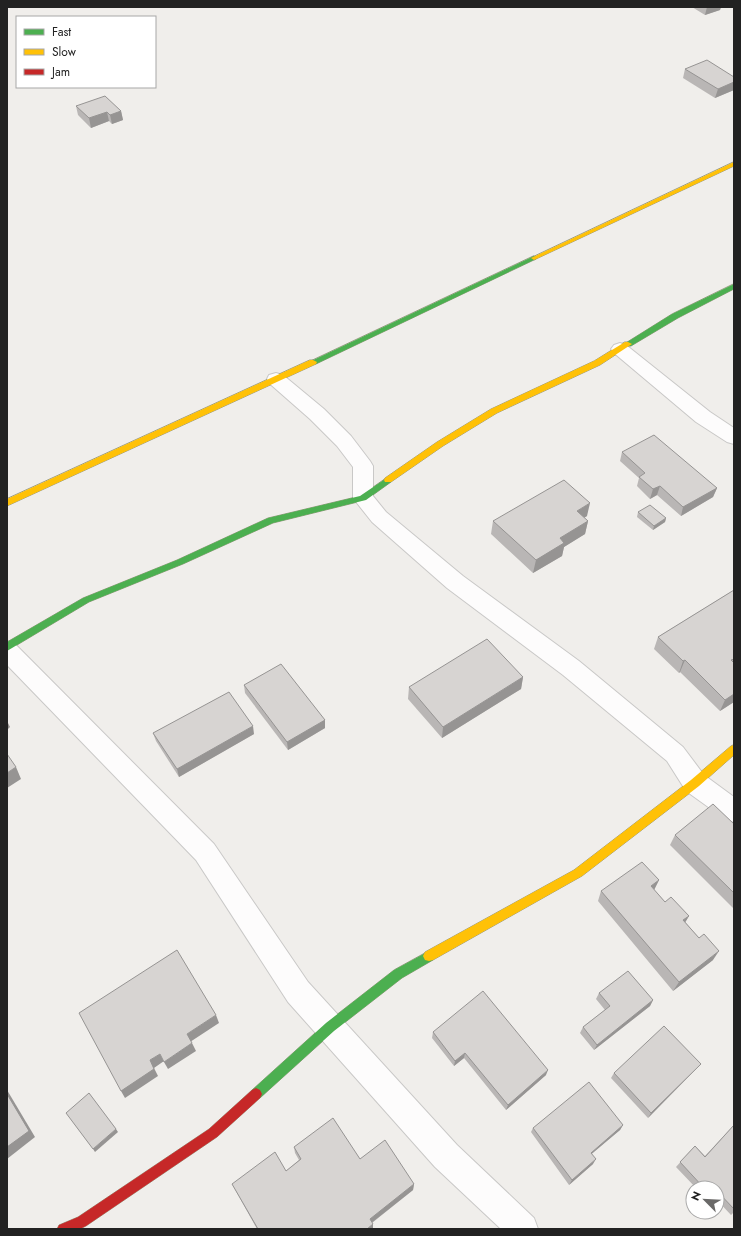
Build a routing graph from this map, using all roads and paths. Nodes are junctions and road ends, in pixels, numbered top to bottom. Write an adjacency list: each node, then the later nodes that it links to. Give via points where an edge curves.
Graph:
1 (734, 164): 4 (street)
2 (734, 286): 3 (street, via 675,316)
3 (620, 349): 5 (street, via 703,417); 6 (street, via 597,363 494,411 440,444)
4 (276, 379): 6 (street, via 344,441 363,466); 7 (street)
5 (734, 437)
6 (363, 498): 8 (street, via 271,520 180,562 86,600); 10 (street, via 379,517 455,582 571,668 675,754)
7 (7, 503)
8 (7, 649): 12 (street, via 204,852 298,992)
9 (734, 749): 10 (street)
10 (696, 783): 11 (street); 12 (street, via 578,873 398,974)
11 (734, 811)
12 (330, 1027): 13 (street, via 213,1133 82,1222); 14 (street, via 446,1156)
13 (63, 1229)
14 (524, 1229)

